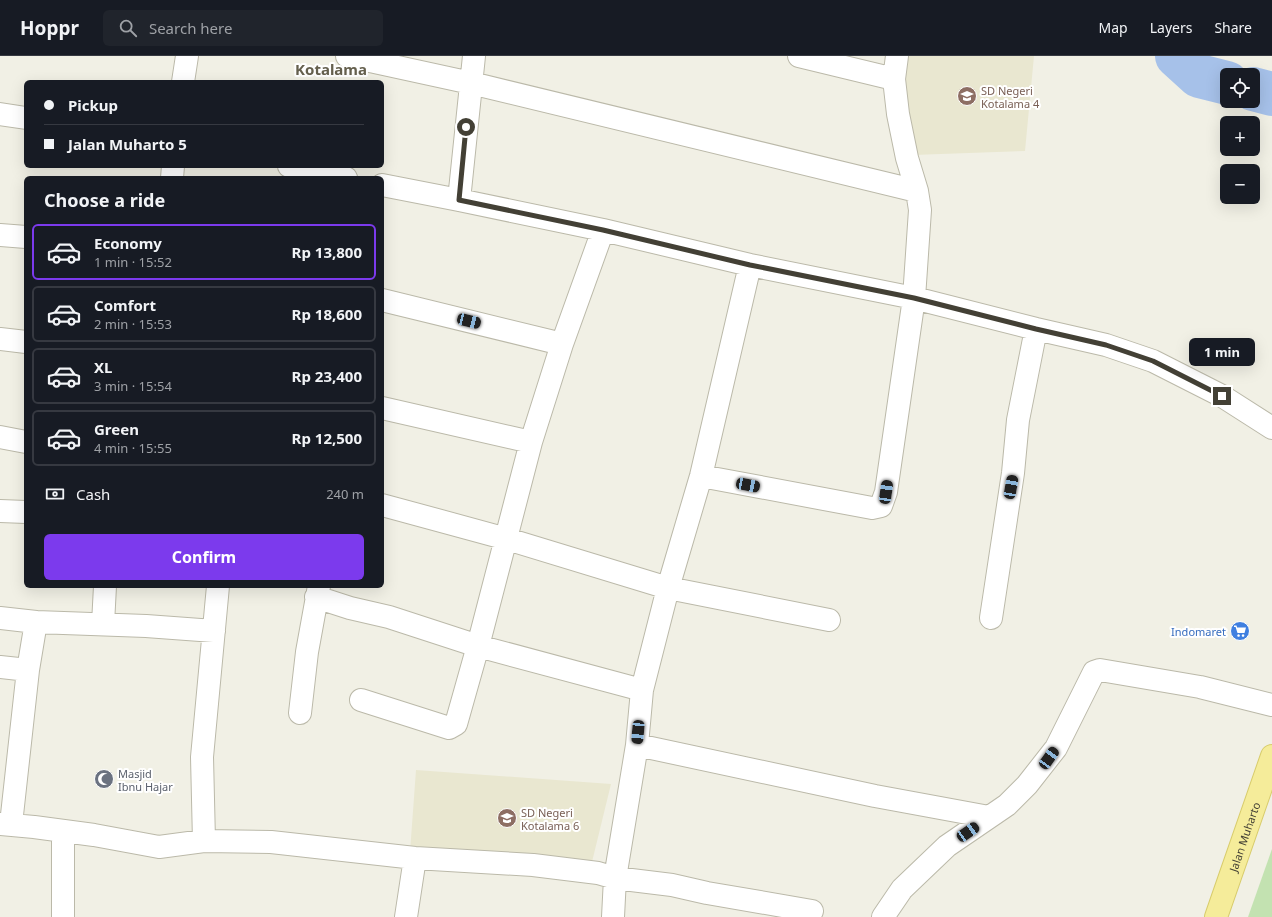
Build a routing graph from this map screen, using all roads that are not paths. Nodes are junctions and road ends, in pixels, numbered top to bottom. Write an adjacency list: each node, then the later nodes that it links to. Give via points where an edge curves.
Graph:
1 (187, 56): 7 (street)
2 (347, 56): 8 (street)
3 (474, 56): 8 (street)
4 (799, 56): 6 (street)
5 (897, 56): 6 (street)
6 (894, 79): 14 (street, via 902,136)
7 (184, 80)
8 (470, 83): 14 (street); 15 (street)
9 (0, 114): 10 (street)
10 (24, 118)
11 (298, 168): 12 (street)
12 (336, 176)
13 (384, 185): 15 (street)
14 (917, 191): 20 (street, via 920,210)
15 (459, 200): 16 (street)
16 (603, 230): 19 (street); 25 (street)
17 (0, 235): 18 (street)
18 (24, 237)
19 (750, 265): 20 (street); 31 (street)
20 (914, 298): 22 (street); 31 (street, via 886,492 881,506 872,508)
21 (384, 300): 25 (street)
22 (1036, 329): 27 (street, via 1106,345 1153,361 1222,396); 41 (street, via 1018,420 1013,473)
23 (0, 339): 24 (street)
24 (24, 342)
25 (562, 344): 30 (street)
26 (384, 408): 30 (street)
27 (1272, 428)
28 (0, 438): 29 (street)
29 (24, 442)
30 (531, 442): 35 (street)
31 (701, 476): 38 (street)
32 (384, 506): 35 (street)
33 (0, 511): 34 (street)
34 (24, 512)
35 (507, 539): 38 (street); 46 (street)
36 (105, 588): 44 (street)
37 (218, 588): 45 (street)
38 (668, 588): 42 (street); 49 (street)
39 (317, 592): 46 (street, via 350,608 389,617); 52 (street)
40 (0, 618): 43 (street)
41 (991, 618)
42 (828, 620)
43 (36, 622): 44 (street); 48 (street)
44 (102, 624): 45 (street)
45 (214, 631): 58 (street, via 202,757)
46 (478, 646): 49 (street); 50 (street, via 456,724 450,728)
47 (0, 667): 48 (street)
48 (28, 670): 56 (street)
49 (642, 690): 53 (street)
50 (361, 700)
51 (1272, 705): 55 (street, via 1200,687 1097,671 1092,675 1056,748 1042,768 1017,795)
52 (300, 713)
53 (637, 745): 55 (street, via 875,796); 60 (street)
54 (1272, 756): 66 (main road, Jalan Muharto)
55 (989, 817): 65 (street, via 947,846 902,889)
56 (6, 824): 57 (street)
57 (63, 831): 58 (street, via 159,847); 62 (street)
58 (204, 841): 59 (street, via 271,842)
59 (414, 858): 60 (street, via 533,865 598,873); 63 (street)
60 (615, 878): 61 (street, via 672,885); 64 (street)
61 (812, 911)
62 (63, 917)
63 (406, 917)
64 (613, 917)
65 (883, 917)
66 (1216, 917)

